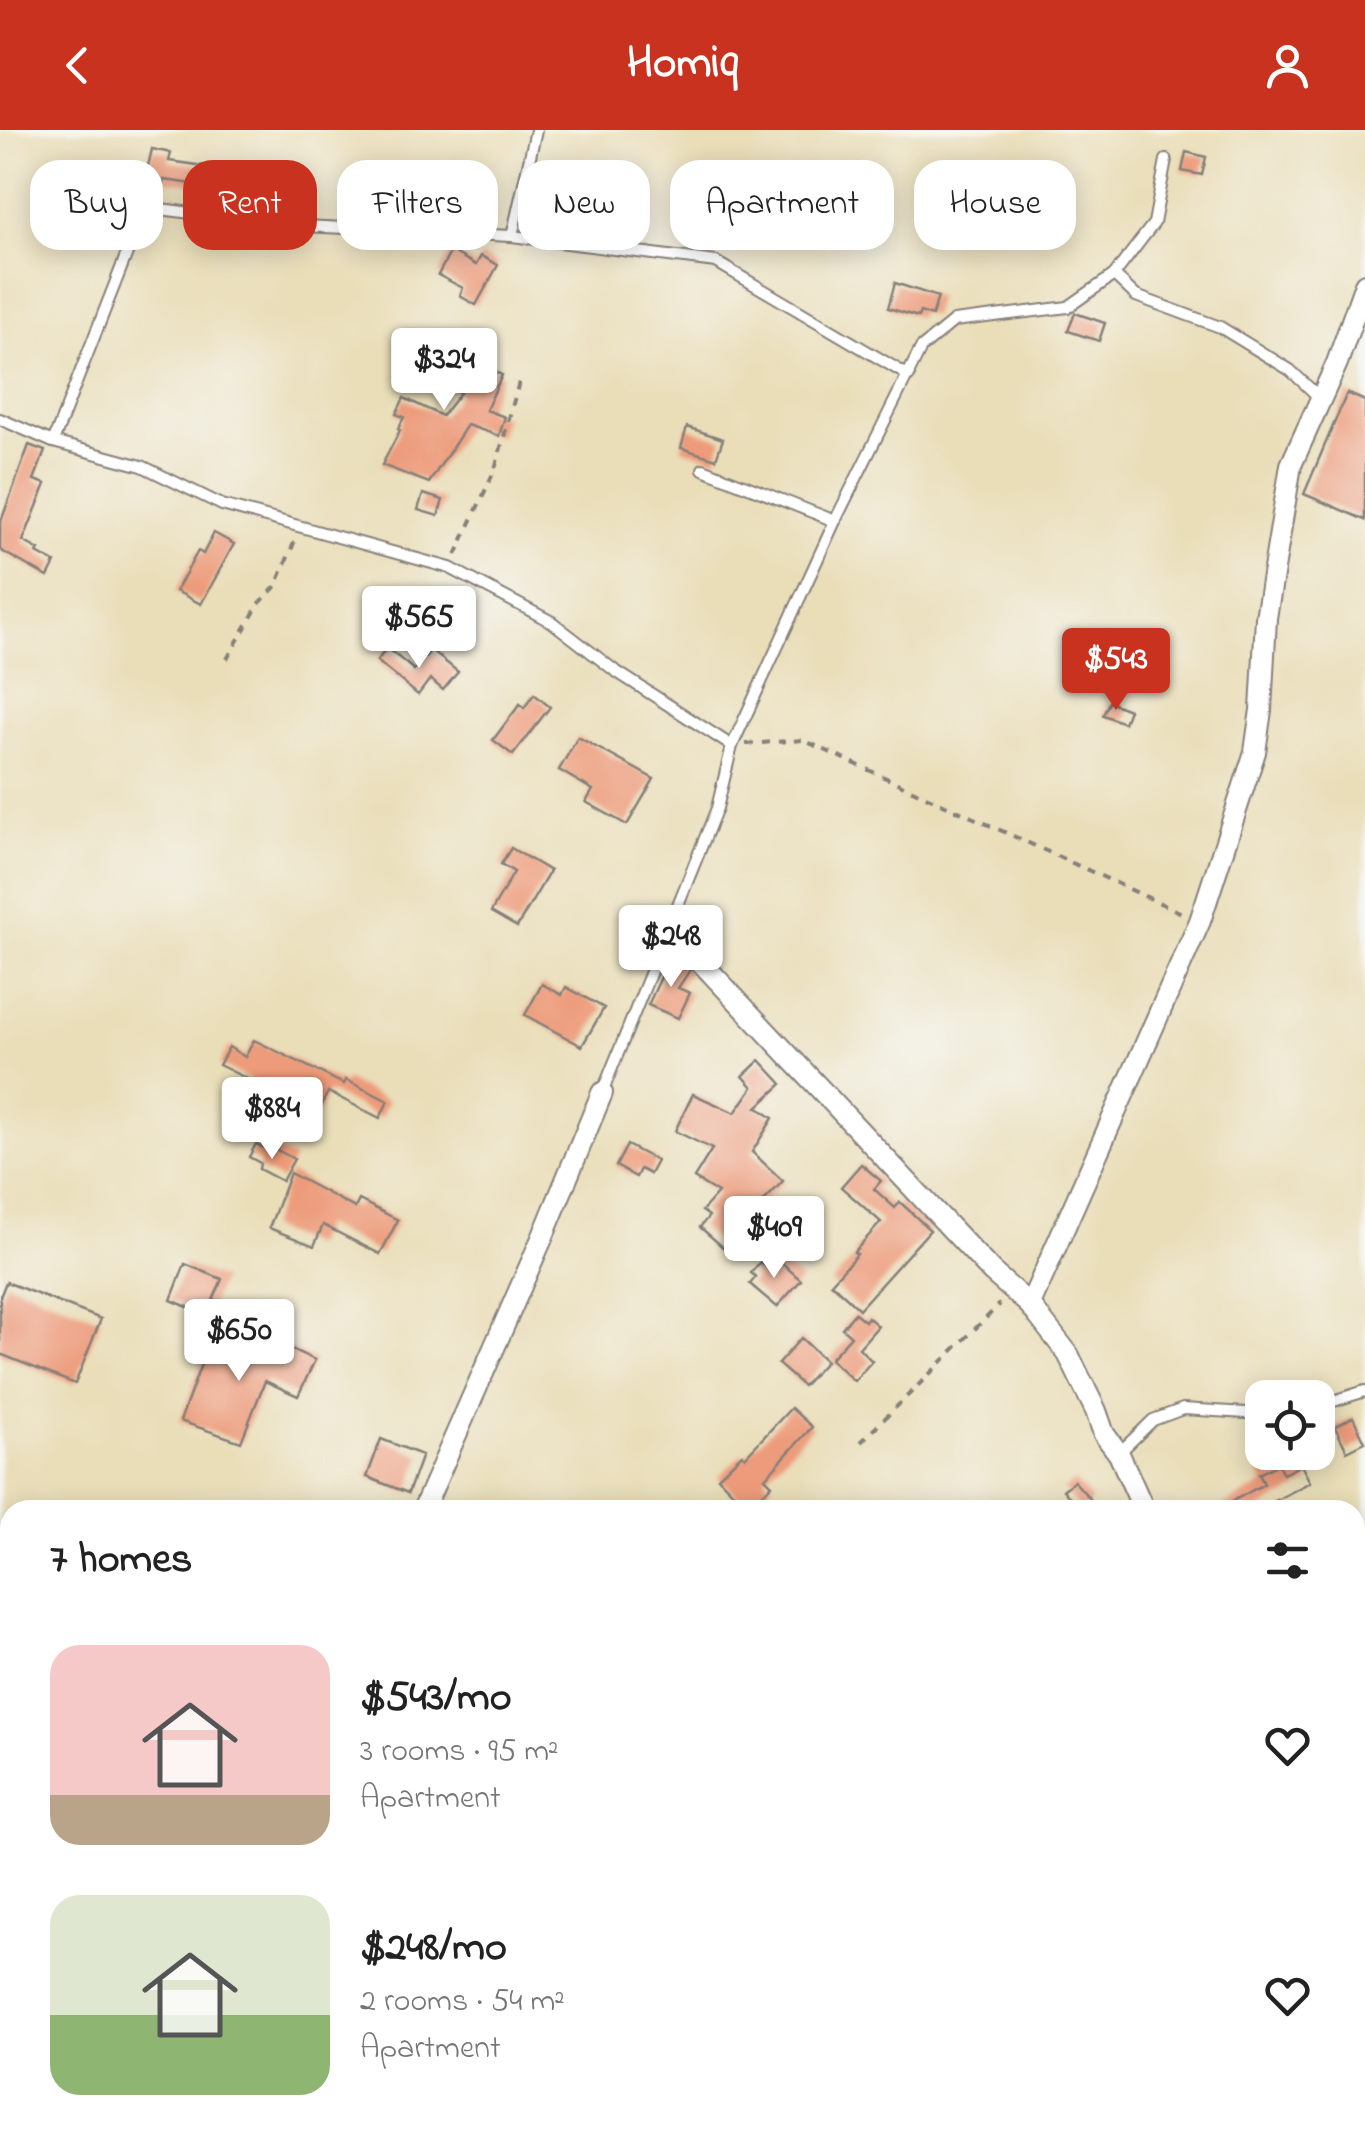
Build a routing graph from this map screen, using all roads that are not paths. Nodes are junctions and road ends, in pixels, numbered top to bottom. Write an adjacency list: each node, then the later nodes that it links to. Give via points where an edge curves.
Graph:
1 (536, 130): 3 (lane)
2 (1166, 160): 4 (lane, via 1154,223)
3 (512, 236): 6 (lane, via 716,262); 9 (lane, via 282,225 144,206)
4 (1114, 275): 6 (lane, via 1068,307 954,320 922,348); 7 (lane, via 1136,296 1220,326)
5 (1365, 284): 7 (street)
6 (909, 376): 11 (lane)
7 (1321, 398): 15 (street, via 1291,466 1266,618 1255,752 1200,921)
8 (0, 420): 9 (lane)
9 (53, 442): 12 (lane, via 142,466 222,505 450,568 552,622)
10 (703, 468): 11 (lane)
11 (835, 521): 12 (lane)
12 (732, 746): 13 (lane, via 717,808)
13 (668, 926): 14 (lane); 15 (street)
14 (602, 1093): 20 (street)
15 (1030, 1305): 19 (street, via 1068,1354)
16 (1365, 1391): 17 (lane)
17 (1335, 1401)
18 (1245, 1413): 19 (lane, via 1184,1408 1153,1420)
19 (1118, 1454): 21 (street)
20 (428, 1500)
21 (1139, 1500)

